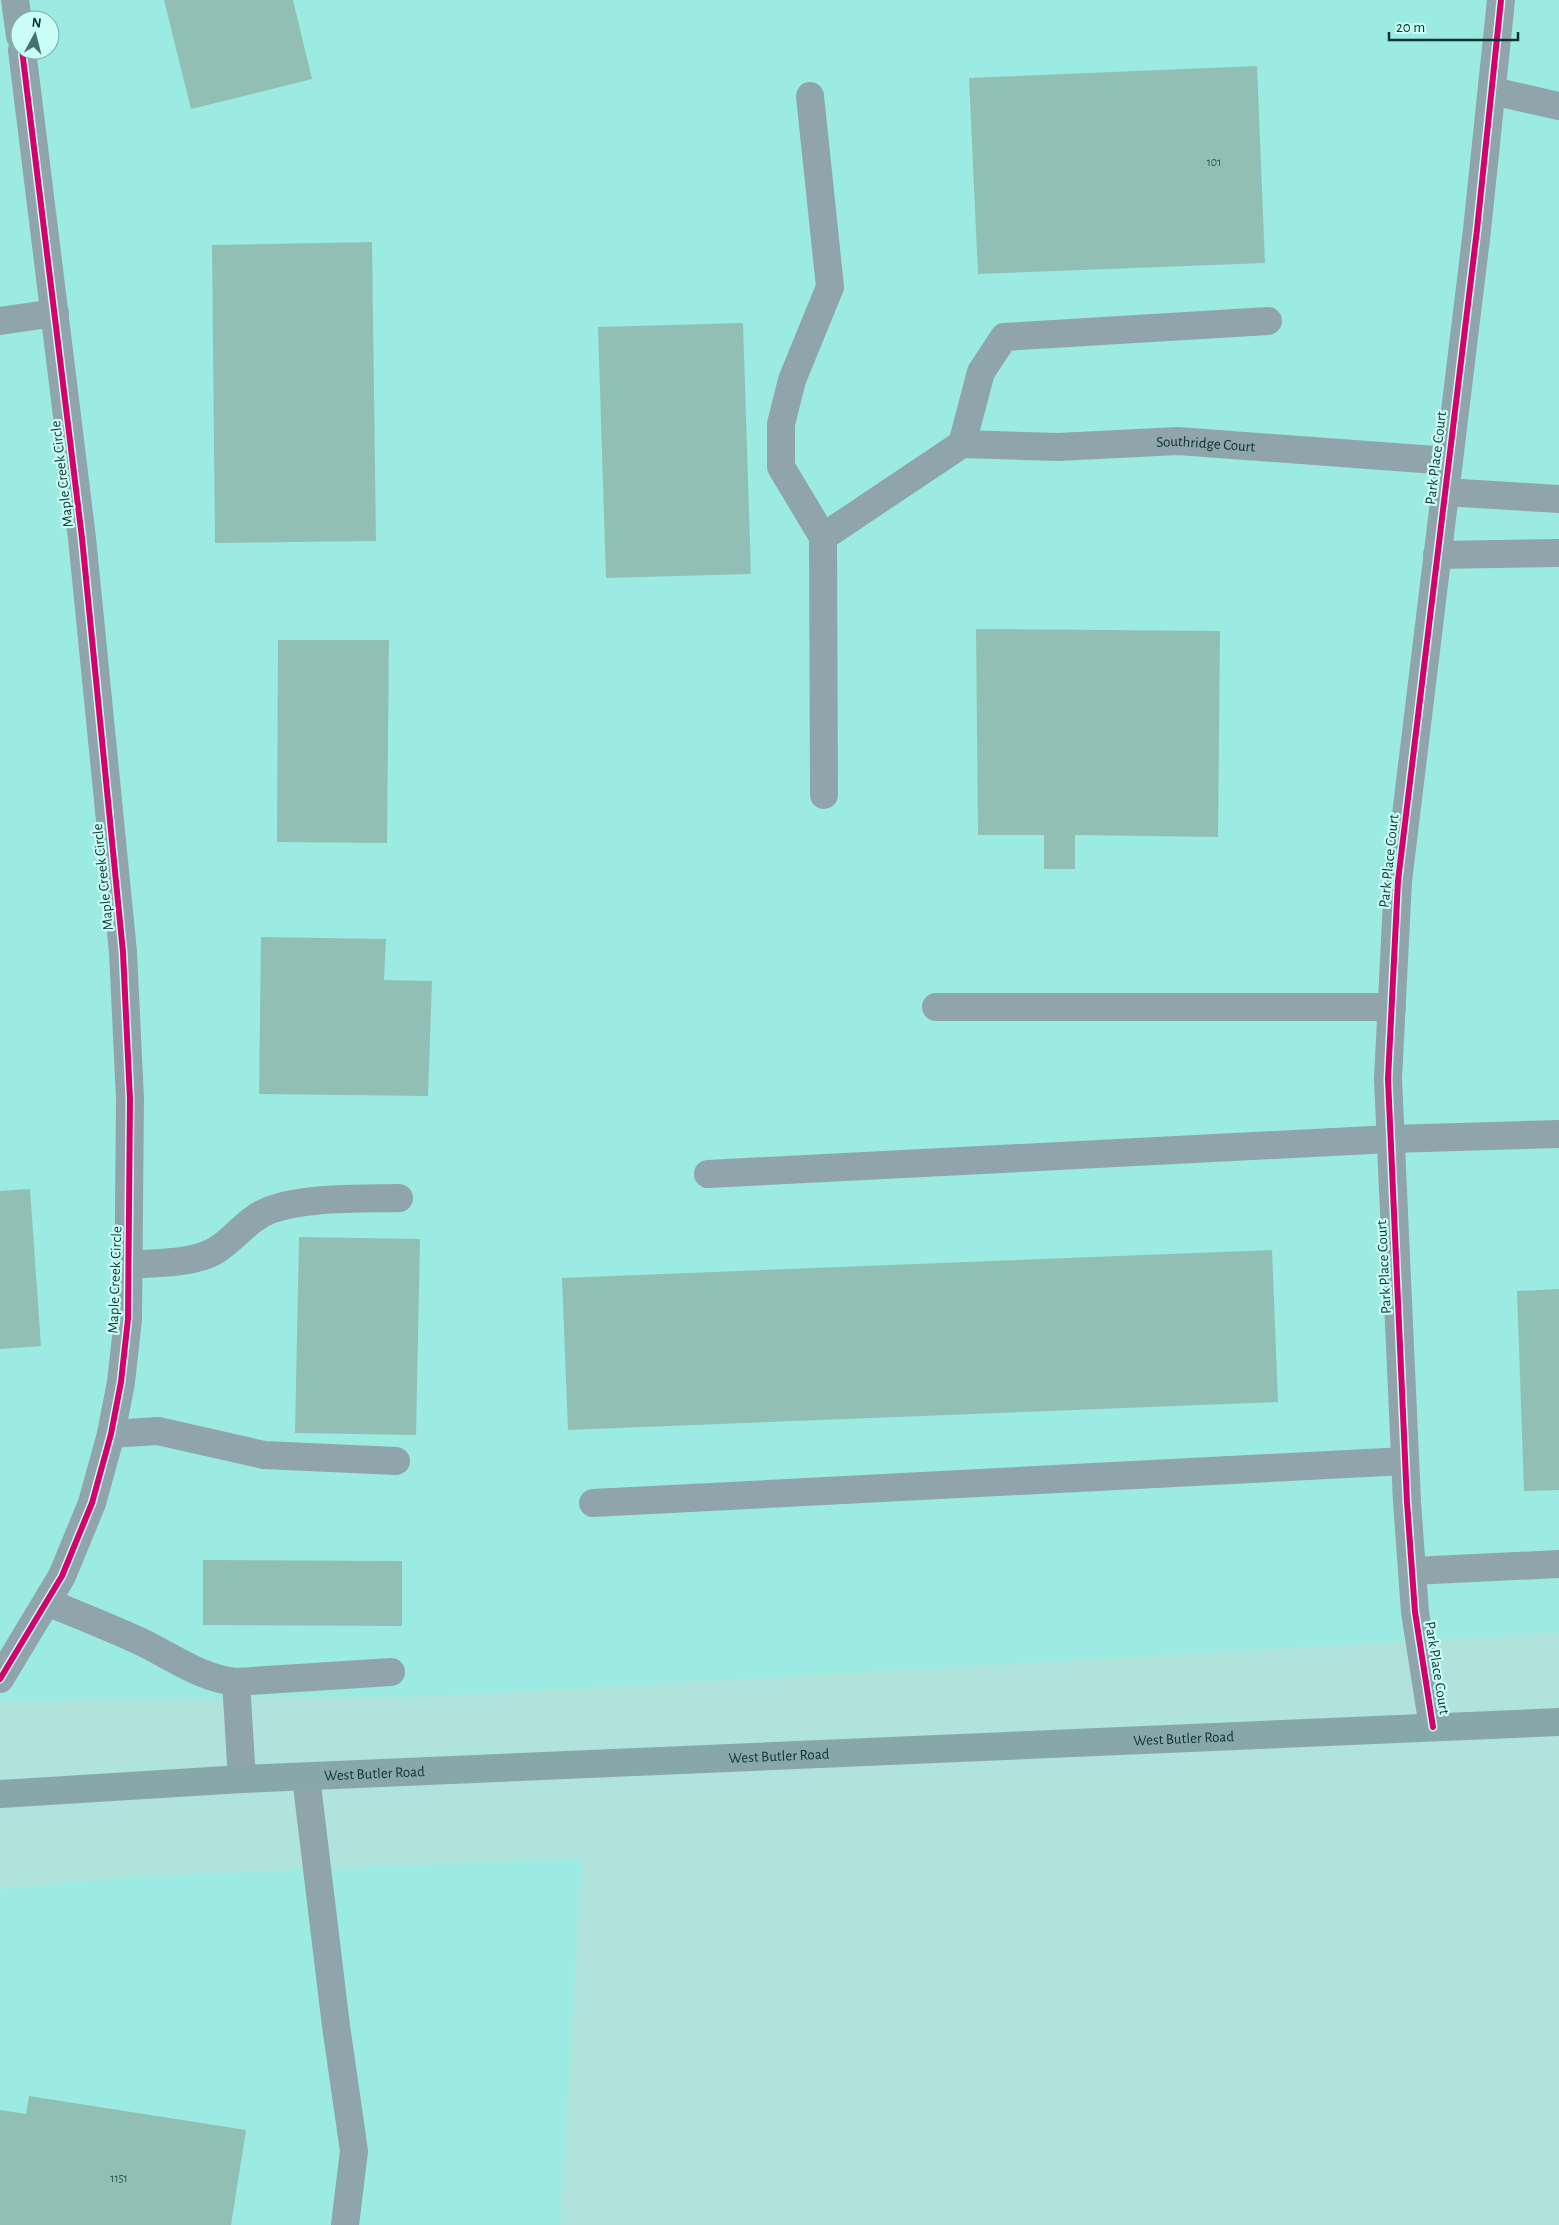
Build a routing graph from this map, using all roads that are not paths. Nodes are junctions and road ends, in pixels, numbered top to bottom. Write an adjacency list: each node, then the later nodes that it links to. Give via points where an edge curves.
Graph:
1 (1501, 0): 3 (street, Park Place Court)
2 (23, 60): 6 (street, Maple Creek Circle)
3 (1492, 91): 5 (street); 10 (street, Park Place Court)
4 (810, 96): 13 (street, via 830,287 792,380 781,424 782,467)
5 (1559, 106)
6 (55, 313): 7 (street); 23 (street, Maple Creek Circle, via 82,538 123,952 130,1099)
7 (0, 321)
8 (1268, 321): 9 (street, via 1004,337 981,372)
9 (962, 444): 10 (street, Southridge Court, via 1058,448 1178,441); 13 (street)
10 (1449, 461): 11 (street, Park Place Court)
11 (1445, 492): 12 (street); 15 (street, Park Place Court)
12 (1559, 496)
13 (823, 536): 16 (street)
14 (1559, 553): 15 (street)
15 (1437, 555): 18 (street, Park Place Court, via 1398,881)
16 (824, 795)
17 (936, 1006): 18 (street)
18 (1392, 1007): 20 (street, Park Place Court, via 1388,1079)
19 (1559, 1134): 20 (street)
20 (1391, 1139): 21 (street); 26 (street, Park Place Court)
21 (708, 1174)
22 (399, 1198): 23 (street, via 300,1203 278,1208 256,1218 217,1251 178,1261)
23 (128, 1265): 24 (street, Maple Creek Circle, via 127,1328)
24 (111, 1434): 25 (street, via 158,1431 264,1455); 30 (street, Maple Creek Circle, via 92,1503 62,1576)
25 (396, 1461)
26 (1405, 1461): 27 (street); 29 (street, Park Place Court)
27 (593, 1502)
28 (1559, 1564): 29 (street)
29 (1412, 1571): 35 (street, Park Place Court)
30 (47, 1602): 32 (street, Maple Creek Circle); 33 (street, via 136,1639 196,1672)
31 (391, 1672): 33 (street)
32 (0, 1679)
33 (236, 1682): 37 (street)
34 (1559, 1722): 35 (main road, West Butler Road)
35 (1433, 1727): 36 (main road, West Butler Road)
36 (306, 1777): 37 (main road, West Butler Road); 39 (street, via 354,2151)
37 (242, 1780): 38 (main road, West Butler Road)
38 (0, 1794)
39 (345, 2225)

